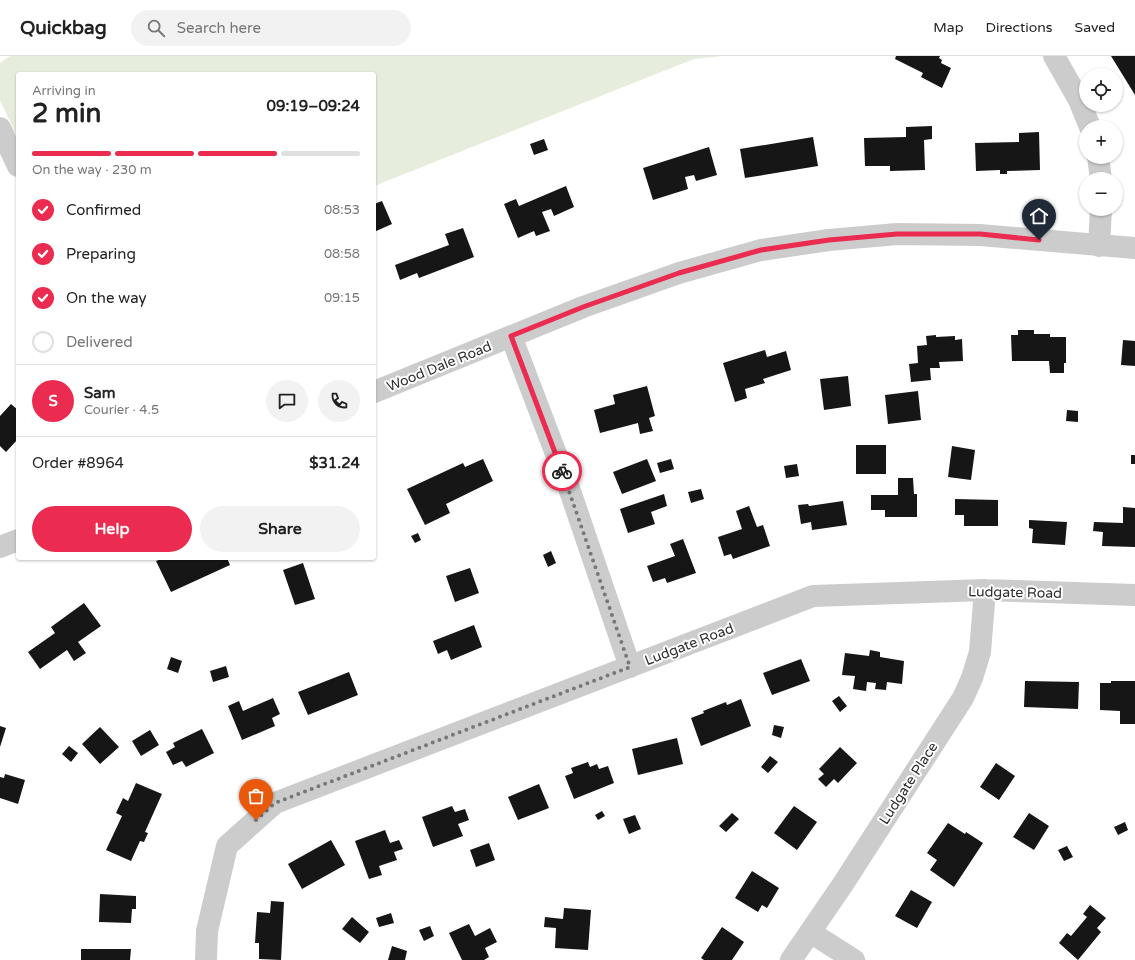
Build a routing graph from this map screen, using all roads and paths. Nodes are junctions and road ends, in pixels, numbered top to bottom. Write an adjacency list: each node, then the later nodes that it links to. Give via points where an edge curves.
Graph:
1 (1054, 56): 2 (street)
2 (1087, 120)
3 (0, 128): 4 (street)
4 (16, 162)
5 (1101, 216): 6 (street)
6 (1099, 246): 7 (street, Wood Dale Road); 8 (street, Wood Dale Road, via 980,234 897,234 761,250 679,273)
7 (1135, 248)
8 (511, 336): 9 (street, Wood Dale Road); 14 (street, via 569,488)
9 (376, 391)
10 (16, 541): 11 (street)
11 (0, 547)
12 (985, 590): 13 (street, Ludgate Road); 14 (street, Ludgate Road, via 813,596); 15 (street, Ludgate Place, via 980,652 963,698)
13 (1135, 595)
14 (630, 667): 16 (street, Ludgate Road, via 275,803 227,846 208,931)
15 (810, 932): 17 (street, Ludgate Place); 18 (street)
16 (206, 960)
17 (791, 960)
18 (854, 960)

